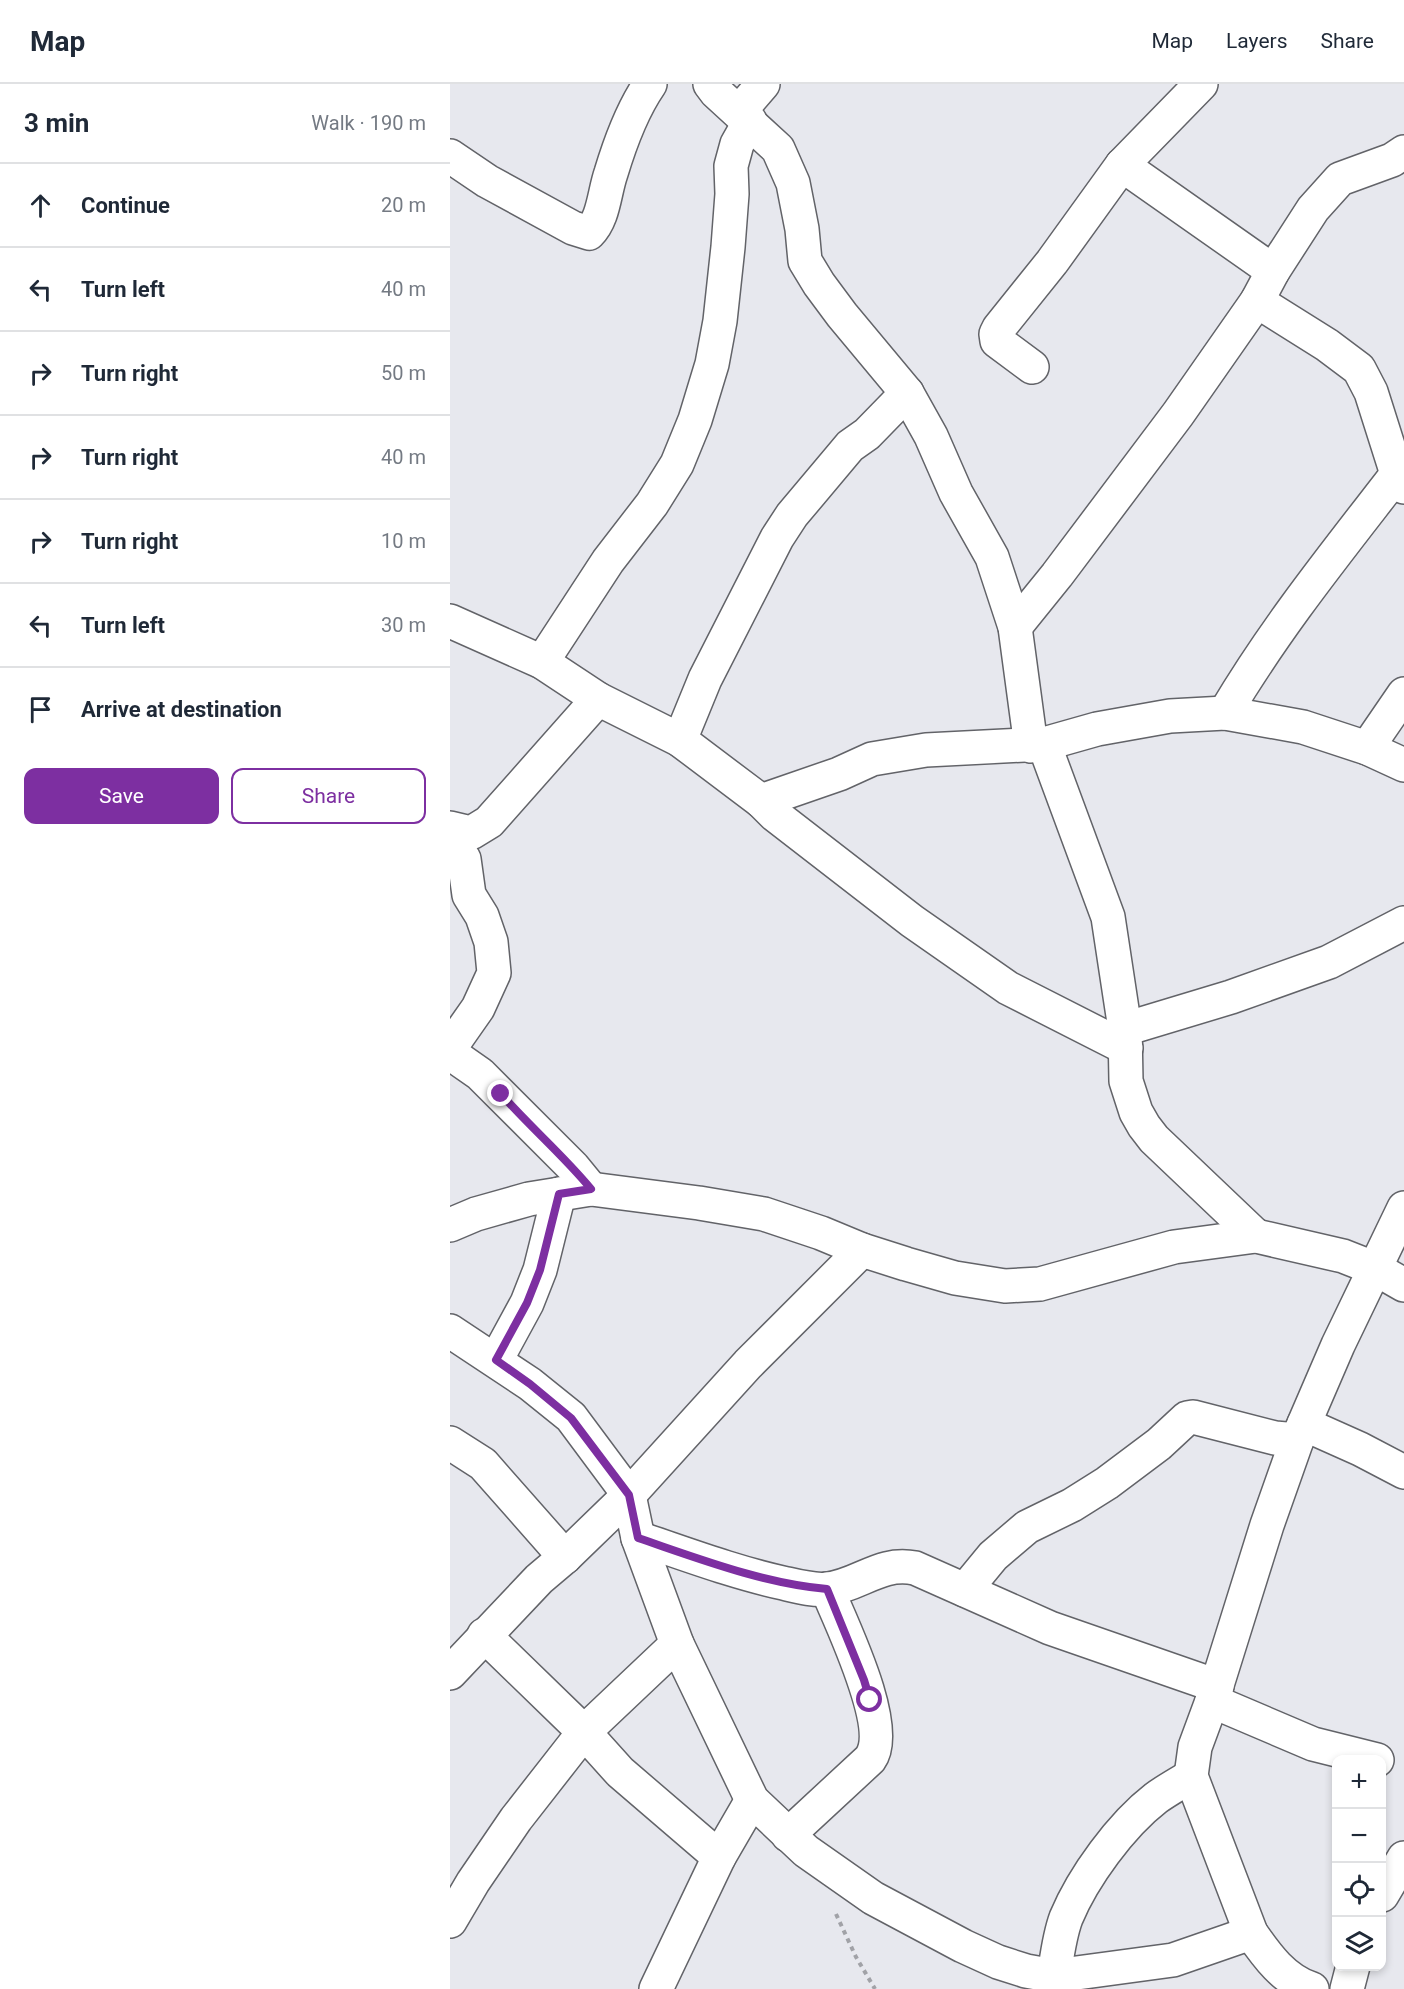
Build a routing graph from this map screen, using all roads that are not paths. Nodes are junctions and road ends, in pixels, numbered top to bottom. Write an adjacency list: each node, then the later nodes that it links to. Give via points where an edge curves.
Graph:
1 (650, 84): 7 (street, via 636,104 611,172 597,226 589,233 487,181)
2 (710, 84): 5 (street)
3 (763, 84): 5 (street)
4 (1201, 84): 8 (street)
5 (744, 117): 12 (street, via 778,148 793,183 805,261 842,315); 16 (street, via 731,166 720,321 695,420 677,464 652,504 608,561)
6 (1404, 153): 9 (street, via 1340,179 1313,209)
7 (450, 156)
8 (1122, 165): 9 (street); 11 (street, via 996,334 997,341)
9 (1273, 271): 10 (street)
10 (1257, 301): 13 (street, via 1359,369); 15 (street, via 1178,414)
11 (1032, 368)
12 (907, 393): 15 (street, via 992,557); 20 (street, via 850,446 792,515 705,679)
13 (1402, 477): 19 (street, via 1308,588 1255,662)
14 (450, 621): 16 (street)
15 (1015, 627): 21 (street)
16 (542, 662): 18 (street)
17 (1404, 694): 22 (street)
18 (598, 699): 20 (street); 25 (street, via 489,822 471,833)
19 (1225, 713): 21 (street, via 1170,716); 22 (street, via 1303,727)
20 (680, 740): 24 (street)
21 (1038, 745): 24 (street, via 926,750 872,759); 28 (street, via 1108,917)
22 (1367, 748): 23 (street)
23 (1404, 765)
24 (761, 801): 28 (street, via 912,921 1008,988)
25 (450, 828)
26 (450, 836): 29 (street, via 464,859 469,895 491,942 494,973 478,1008)
27 (1404, 923): 28 (street, via 1351,952)
28 (1126, 1038): 35 (street, via 1126,1081 1144,1126)
29 (450, 1048)
30 (450, 1053): 31 (street, via 480,1074)
31 (591, 1189): 32 (street); 36 (street, via 764,1214)
32 (559, 1194): 34 (street, via 518,1202); 40 (street, via 540,1270)
33 (1404, 1208): 37 (street)
34 (450, 1225)
35 (1256, 1236): 36 (street, via 1174,1247 1024,1287 955,1278); 37 (street, via 1343,1256)
36 (862, 1250): 44 (street, via 748,1364)
37 (1376, 1269): 38 (street); 41 (street)
38 (1404, 1285)
39 (450, 1331): 40 (street)
40 (496, 1360): 44 (street, via 571,1418)
41 (1300, 1432): 43 (street, via 1360,1449); 48 (street, via 1233,1428 1187,1418 1107,1483 1027,1527 993,1556); 52 (street)
42 (450, 1443): 46 (street, via 483,1464)
43 (1404, 1472)
44 (629, 1495): 45 (street); 46 (street)
45 (638, 1538): 47 (street, via 768,1579); 50 (street)
46 (565, 1557): 49 (street)
47 (827, 1589): 48 (street, via 902,1565); 59 (street, via 864,1680 877,1743 870,1759)
48 (965, 1590): 52 (street)
49 (484, 1635): 51 (street); 53 (street)
50 (677, 1644): 53 (street); 58 (street)
51 (450, 1673)
52 (1215, 1694): 54 (street, via 1305,1742); 57 (street, via 1195,1747)
53 (584, 1732): 60 (street, via 637,1787); 63 (street, via 516,1819)
54 (1357, 1755)
55 (1386, 1762): 56 (street)
56 (1404, 1768)
57 (1191, 1776): 64 (street); 66 (street, via 1157,1797 1124,1827 1096,1865 1066,1918)
58 (752, 1800): 59 (street); 60 (street)
59 (788, 1835): 66 (street, via 873,1898 963,1946 1007,1965)
60 (719, 1857): 67 (street)
61 (1404, 1858): 62 (street)
62 (1386, 1888)
63 (450, 1921)
64 (1251, 1934): 66 (street, via 1173,1960); 68 (street, via 1289,1978)
65 (1352, 1971): 69 (street)
66 (1054, 1976)
67 (656, 1989)
68 (1311, 1989)
69 (1347, 1989)

